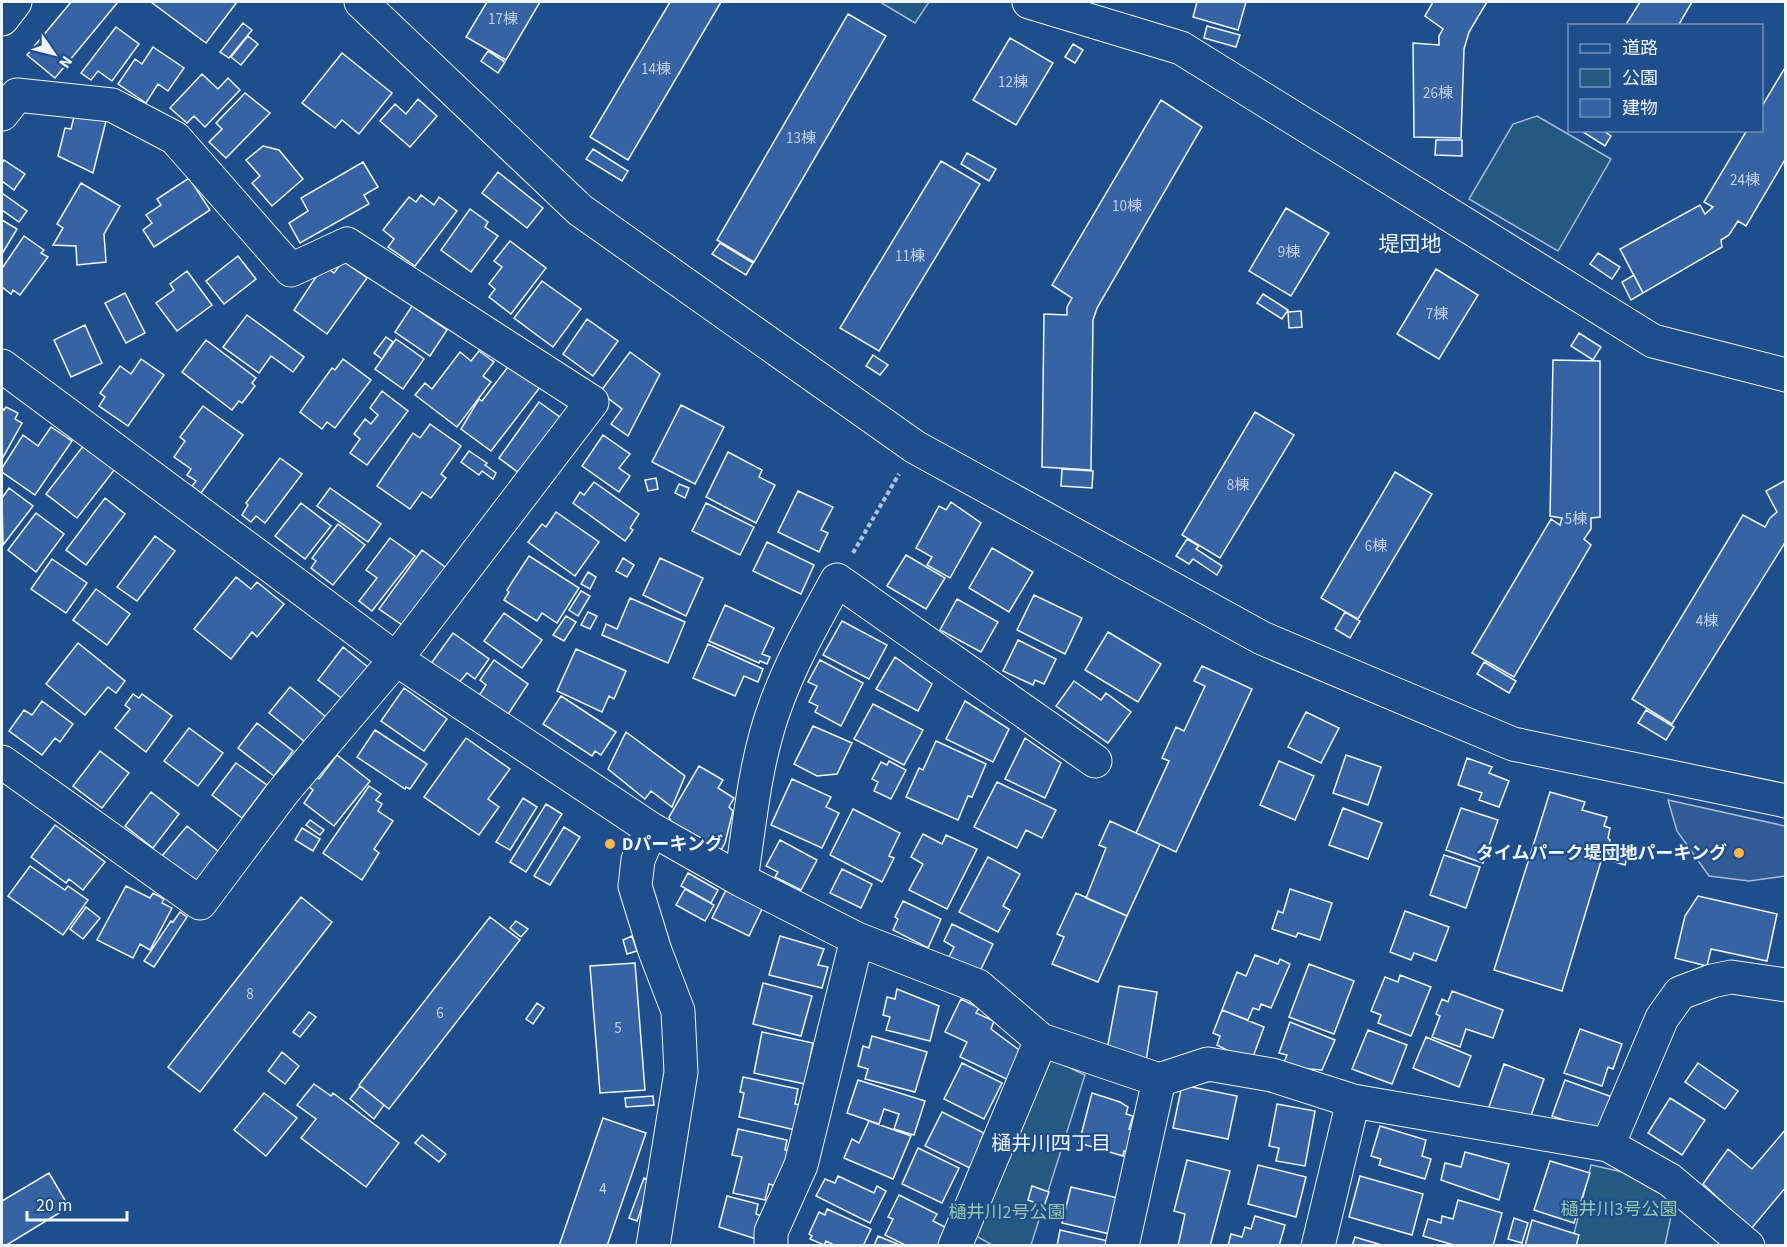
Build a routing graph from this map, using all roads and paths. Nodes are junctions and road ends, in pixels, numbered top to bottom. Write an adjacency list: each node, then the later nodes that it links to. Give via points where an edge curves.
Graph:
1 (15, 2): 4 (street)
2 (361, 2): 8 (street, via 580,210)
3 (1029, 2): 7 (street, via 1181,48 1653,341)
4 (2, 20)
5 (2, 114): 10 (street, via 17,94 112,105 175,138 291,270 347,244 592,402)
6 (2, 366): 10 (street)
7 (1785, 375)
8 (915, 447): 9 (path); 13 (street, via 1262,638 1513,744)
9 (837, 580): 11 (street); 15 (street, via 800,647 775,705 757,769)
10 (396, 659): 12 (street, via 283,792 200,903); 14 (street)
11 (1095, 761)
12 (2, 762)
13 (1785, 801)
14 (651, 829): 15 (street); 22 (street, via 638,860 635,886 678,1011 681,1072)
15 (741, 880): 16 (street)
16 (857, 939): 18 (street, via 978,986); 23 (street, via 801,1165 771,1232)
17 (1785, 985): 21 (street, via 1731,977 1680,993 1662,1018)
18 (1041, 1040): 19 (street); 24 (street)
19 (1159, 1080): 20 (street, via 1208,1064 1272,1075); 25 (street)
20 (1353, 1101): 21 (street); 26 (street)
21 (1608, 1145): 27 (street, via 1670,1180)
22 (653, 1245)
23 (771, 1245)
24 (955, 1245)
25 (1122, 1245)
26 (1318, 1245)
27 (1748, 1245)

